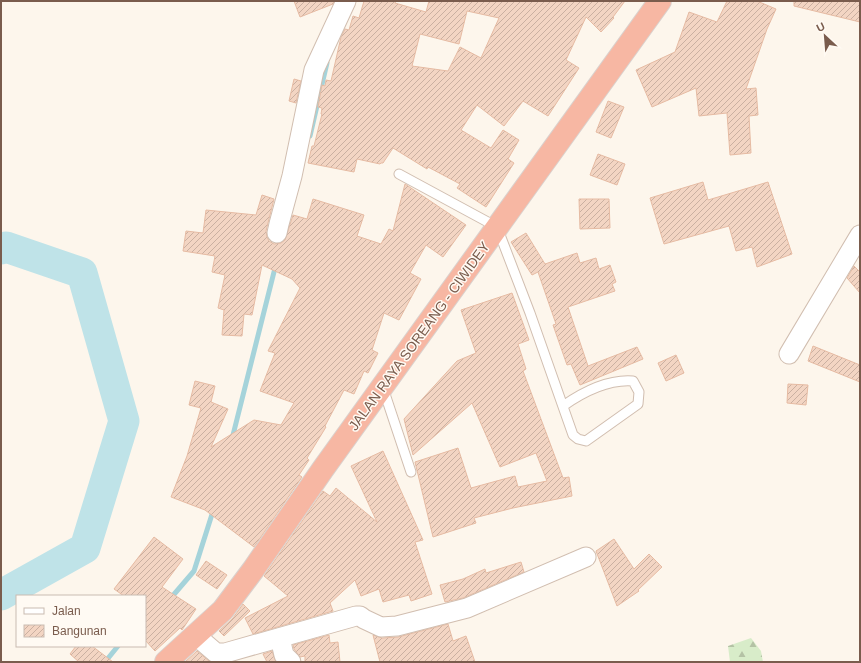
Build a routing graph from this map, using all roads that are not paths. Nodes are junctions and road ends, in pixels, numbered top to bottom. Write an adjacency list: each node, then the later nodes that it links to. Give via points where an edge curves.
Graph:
1 (346, 1): 5 (street, via 314,70 292,176)
2 (660, 1): 4 (highway, JALAN RAYA SOREANG - CIWIDEY)
3 (398, 174): 4 (lane)
4 (497, 227): 8 (highway, JALAN RAYA SOREANG - CIWIDEY); 9 (lane)
5 (277, 233)
6 (860, 235): 7 (street)
7 (789, 354)
8 (383, 386): 10 (lane); 12 (highway, JALAN RAYA SOREANG - CIWIDEY, via 254,570 223,610)
9 (563, 406): 9 (lane, via 594,388 625,381 633,381 639,392 638,404 586,441 573,435)
10 (412, 472)
11 (586, 557): 13 (street, via 467,608 398,626 381,627 356,616)
12 (195, 635): 13 (street, via 216,653 226,653); 14 (highway, JALAN RAYA SOREANG - CIWIDEY)
13 (280, 638): 15 (street, via 284,655)
14 (166, 662)
15 (291, 662)

